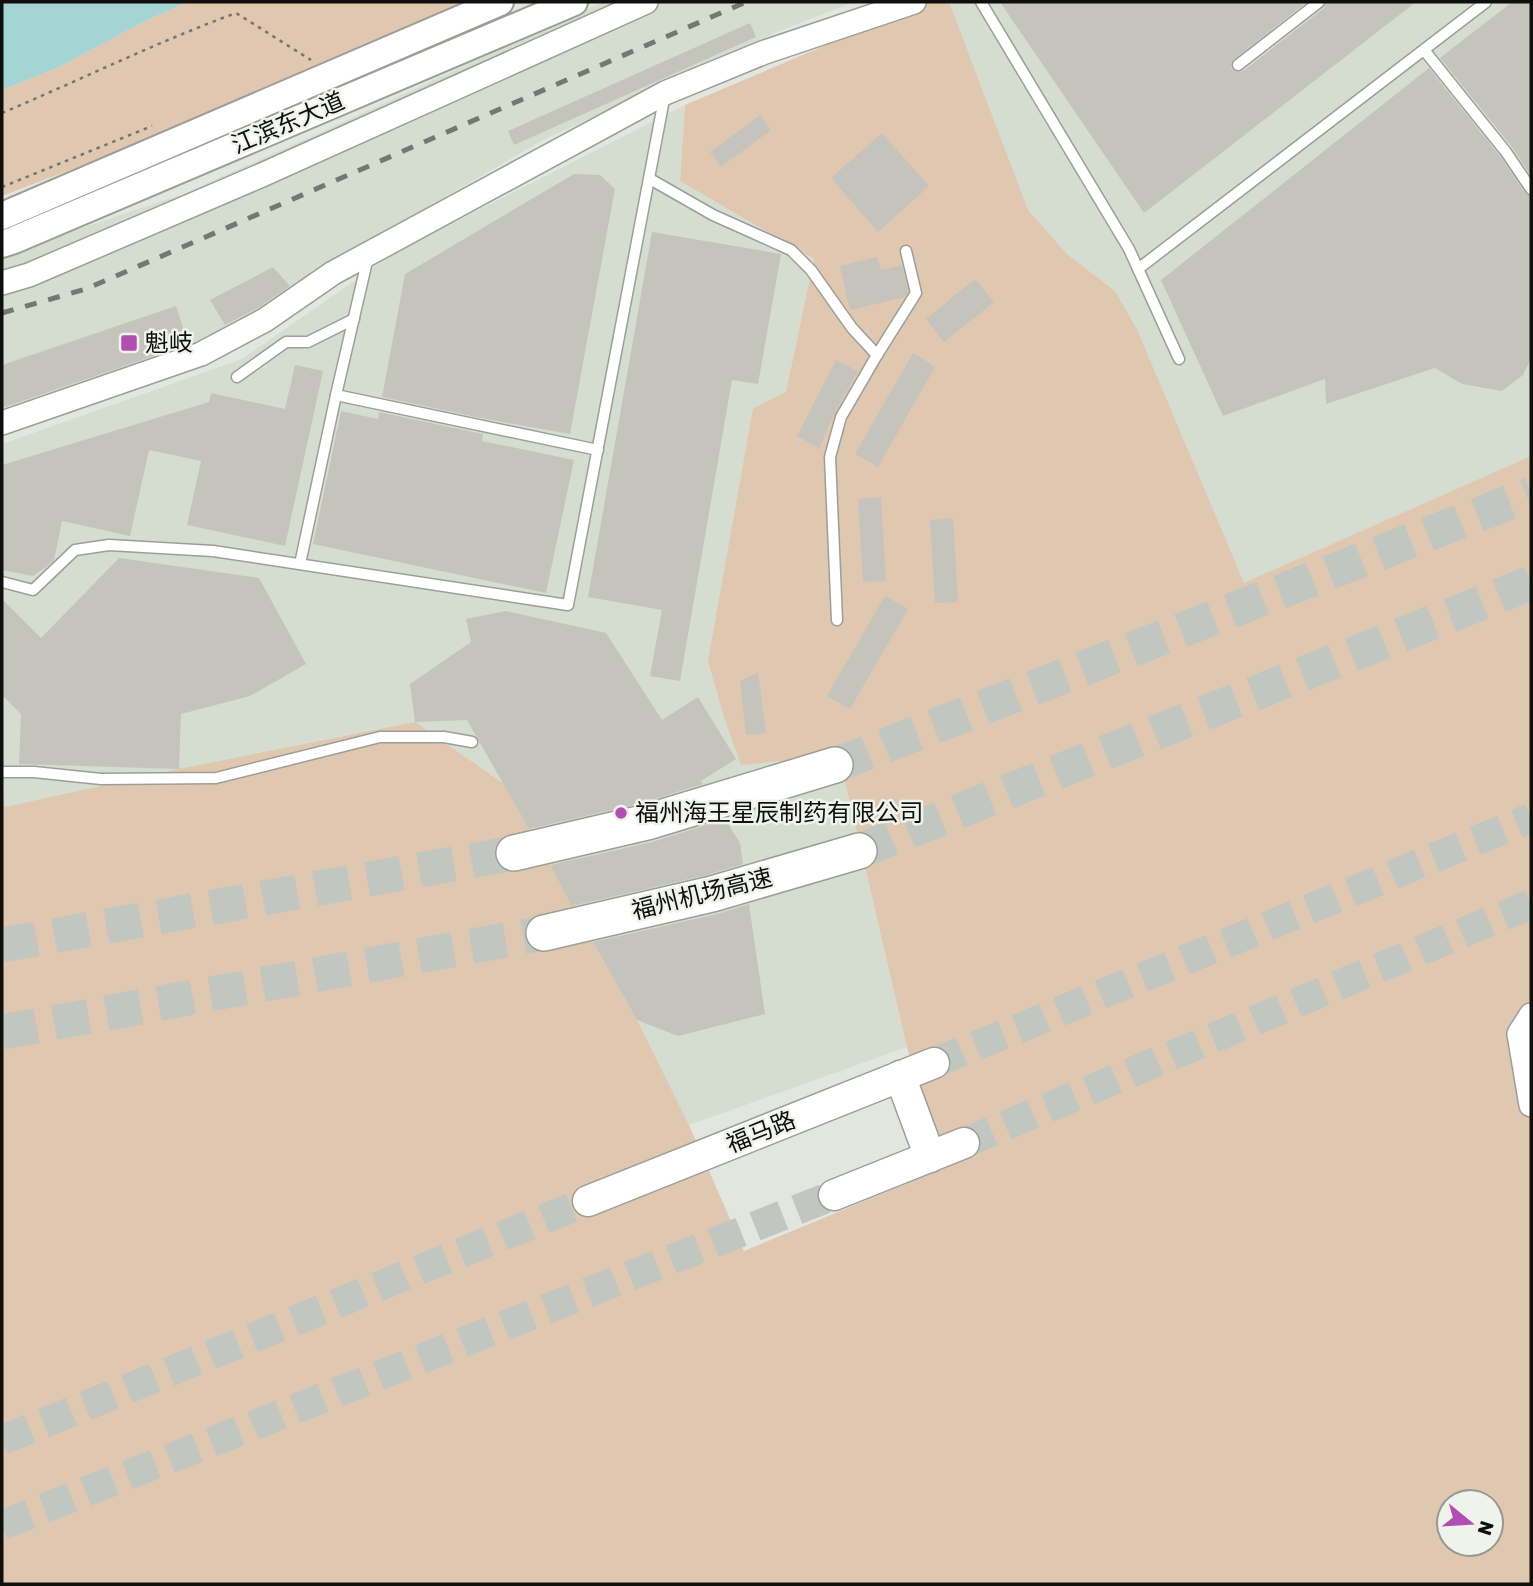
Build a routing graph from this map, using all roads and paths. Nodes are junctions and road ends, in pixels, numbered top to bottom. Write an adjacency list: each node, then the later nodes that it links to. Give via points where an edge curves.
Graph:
1 (499, 2): 15 (main road)
2 (574, 2): 16 (main road, 江滨东大道)
3 (646, 2): 20 (street, via 262,175)
4 (914, 2): 11 (street, via 765,52)
5 (981, 2): 19 (lane)
6 (1319, 2): 10 (lane)
7 (1486, 2): 8 (lane)
8 (1424, 50): 14 (lane); 19 (lane)
9 (313, 61): 12 (path, via 236,13)
10 (1238, 65)
11 (665, 93): 13 (lane); 18 (street)
12 (2, 113)
13 (650, 179): 22 (lane, via 713,215 791,250); 27 (lane)
14 (1531, 189)
15 (2, 216)
16 (2, 244)
17 (906, 251): 22 (lane, via 916,293)
18 (369, 253): 21 (lane); 26 (street, via 265,320 201,354)
19 (1138, 270): 23 (lane)
20 (2, 283)
21 (354, 319): 24 (lane, via 307,342 286,342); 25 (lane)
22 (877, 355): 30 (lane, via 841,417 830,457)
23 (1179, 359)
24 (237, 377)
25 (336, 395): 27 (lane); 28 (lane)
26 (2, 424)
27 (598, 450): 28 (lane, via 568,605)
28 (300, 564): 29 (lane, via 213,551 109,545 75,550 33,590)
29 (2, 582)
30 (837, 620)
31 (472, 742): 33 (lane, via 380,737 216,778 101,779)
32 (835, 765): 35 (highway, via 646,821)
33 (2, 772)
34 (859, 851): 36 (highway, 福州机场高速, via 712,894)
35 (514, 853)
36 (544, 933)
37 (1531, 1015): 40 (street, via 1519,1034)
38 (934, 1063): 39 (main road, 福马路)
39 (900, 1076): 42 (main road); 44 (main road, 福马路)
40 (1531, 1105)
41 (964, 1143): 42 (main road)
42 (930, 1157): 43 (main road)
43 (834, 1195)
44 (588, 1201)

